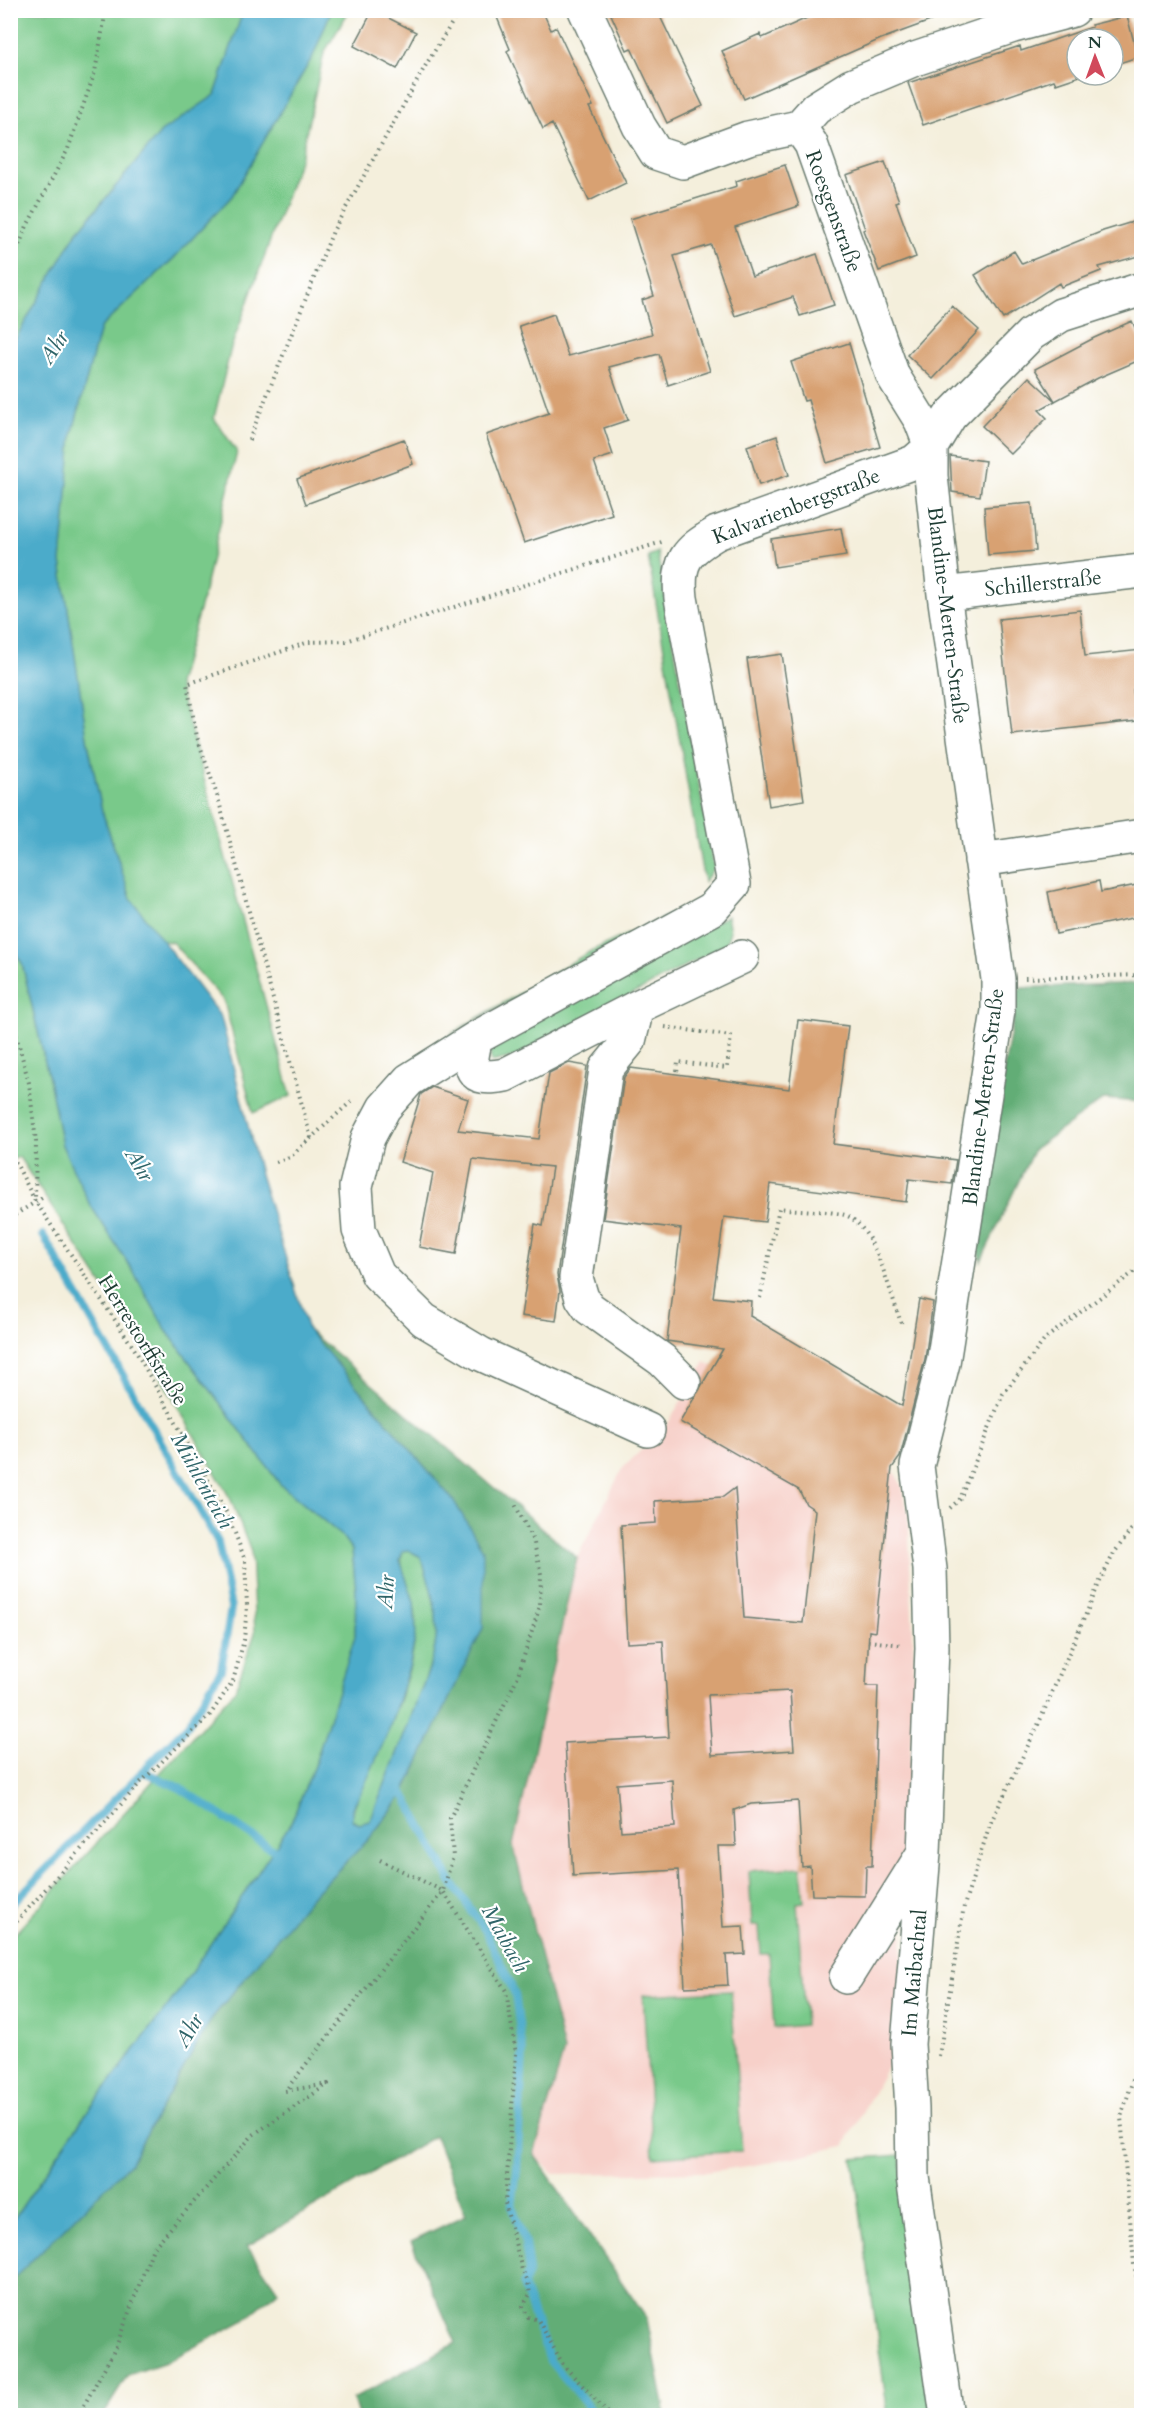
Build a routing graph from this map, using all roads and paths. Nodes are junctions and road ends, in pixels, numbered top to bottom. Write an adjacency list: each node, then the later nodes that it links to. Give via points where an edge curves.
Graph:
1 (106, 10): 6 (path, via 95,72 68,149)
2 (460, 10): 8 (path, via 333,231)
3 (585, 10): 5 (street, Roesgenstraße, via 639,126 656,153 683,162 748,138)
4 (1073, 10): 5 (street, via 915,59 851,86 816,108)
5 (799, 127): 9 (street, Roesgenstraße, via 811,144 893,376 921,421)
6 (10, 267)
7 (1142, 289): 9 (street, Kalvarienbergstraße, via 1061,315 1031,333 950,416)
8 (249, 441)
9 (931, 447): 12 (street, Blandine-Merten-Straße); 21 (street, Kalvarienbergstraße, via 914,462 717,533 697,544 685,557 679,576 681,598 734,884 712,909)
10 (670, 539): 23 (path, via 346,640 309,642 188,684 197,737 218,798)
11 (1142, 572): 12 (street, Schillerstraße)
12 (944, 594): 14 (street, Blandine-Merten-Straße)
13 (1142, 836): 14 (street)
14 (981, 860): 17 (street, Blandine-Merten-Straße)
15 (742, 957): 18 (street)
16 (1142, 975): 17 (path)
17 (998, 979): 35 (street, Blandine-Merten-Straße, via 998,1011 944,1363 917,1466)
18 (634, 1008): 21 (street, via 505,1075 487,1078 472,1069 470,1059); 31 (street, via 629,1041 606,1069 576,1278 589,1308 662,1360)
19 (10, 1012): 26 (path, via 29,1083 36,1142)
20 (661, 1027): 22 (path, via 731,1036 727,1068 678,1062)
21 (476, 1038): 32 (street, via 409,1080 384,1108 368,1138 356,1187 359,1230 378,1275 424,1320 481,1354)
22 (677, 1074)
23 (311, 1138)
24 (10, 1151): 26 (path, Herrestorffstraße)
25 (45, 1196): 26 (path)
26 (35, 1201): 27 (path); 41 (path, Herrestorffstraße, via 135,1350 229,1517 245,1560 247,1606 244,1640 233,1681 210,1715 141,1783)
27 (10, 1218)
28 (1142, 1266): 35 (path, via 1046,1338 1003,1394 960,1499)
29 (760, 1298): 30 (path, via 779,1208 846,1216 867,1237)
30 (902, 1325)
31 (684, 1382)
32 (648, 1430)
33 (514, 1502): 40 (path, via 534,1543 541,1574 540,1606 517,1678 450,1818 453,1857)
34 (1142, 1520): 44 (path, via 1114,1553 1101,1579 990,1824 964,1906)
35 (924, 1529): 38 (street, Im Maibachtal, via 930,1569 932,1648)
36 (868, 1641): 37 (path)
37 (911, 1646)
38 (924, 1853): 42 (street); 48 (street, Im Maibachtal, via 908,2044 913,2177)
39 (380, 1860): 40 (path)
40 (444, 1891): 46 (path, via 285,2091 328,2084 253,2134 153,2248 116,2347); 47 (path, via 506,1991 516,2053 505,2203 530,2294 523,2306 528,2317 538,2320 564,2366)
41 (10, 1929)
42 (846, 1977)
43 (1142, 2051): 45 (path, via 1121,2117 1134,2264)
44 (939, 2058)
45 (1142, 2303)
46 (78, 2415)
47 (611, 2415)
48 (947, 2415)

